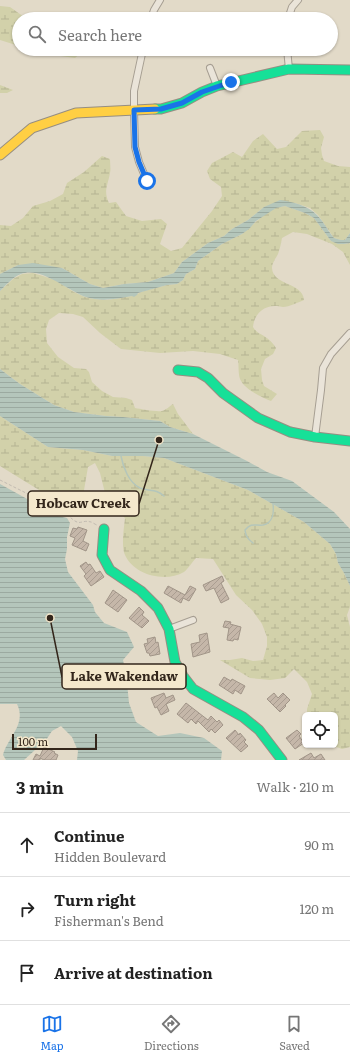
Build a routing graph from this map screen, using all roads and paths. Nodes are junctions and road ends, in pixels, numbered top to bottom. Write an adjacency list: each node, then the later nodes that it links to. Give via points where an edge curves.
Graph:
1 (160, 0): 3 (street)
2 (298, 0): 4 (street)
3 (153, 12)
4 (290, 12)
5 (142, 56): 11 (street, via 134,91)
6 (288, 56): 8 (street)
7 (210, 68): 10 (street)
8 (289, 68): 9 (street); 10 (street)
9 (350, 70)
10 (218, 86): 11 (street, via 182,103 161,109)
11 (134, 110): 12 (street, via 76,113 32,128); 13 (street, via 135,147)
12 (0, 155)
13 (147, 181)
14 (350, 334): 16 (street, via 331,354 323,368)
15 (178, 370): 16 (street, via 198,372 208,378 223,393 258,418 290,432)
16 (315, 437): 17 (street)
17 (350, 441)
18 (0, 480): 19 (path, via 74,521 91,522)
19 (104, 529): 21 (street, via 102,555 110,570 141,591 158,608)
20 (193, 620): 21 (street)
21 (169, 629): 22 (street, via 175,662 193,689 243,717 259,730)
22 (282, 760)

